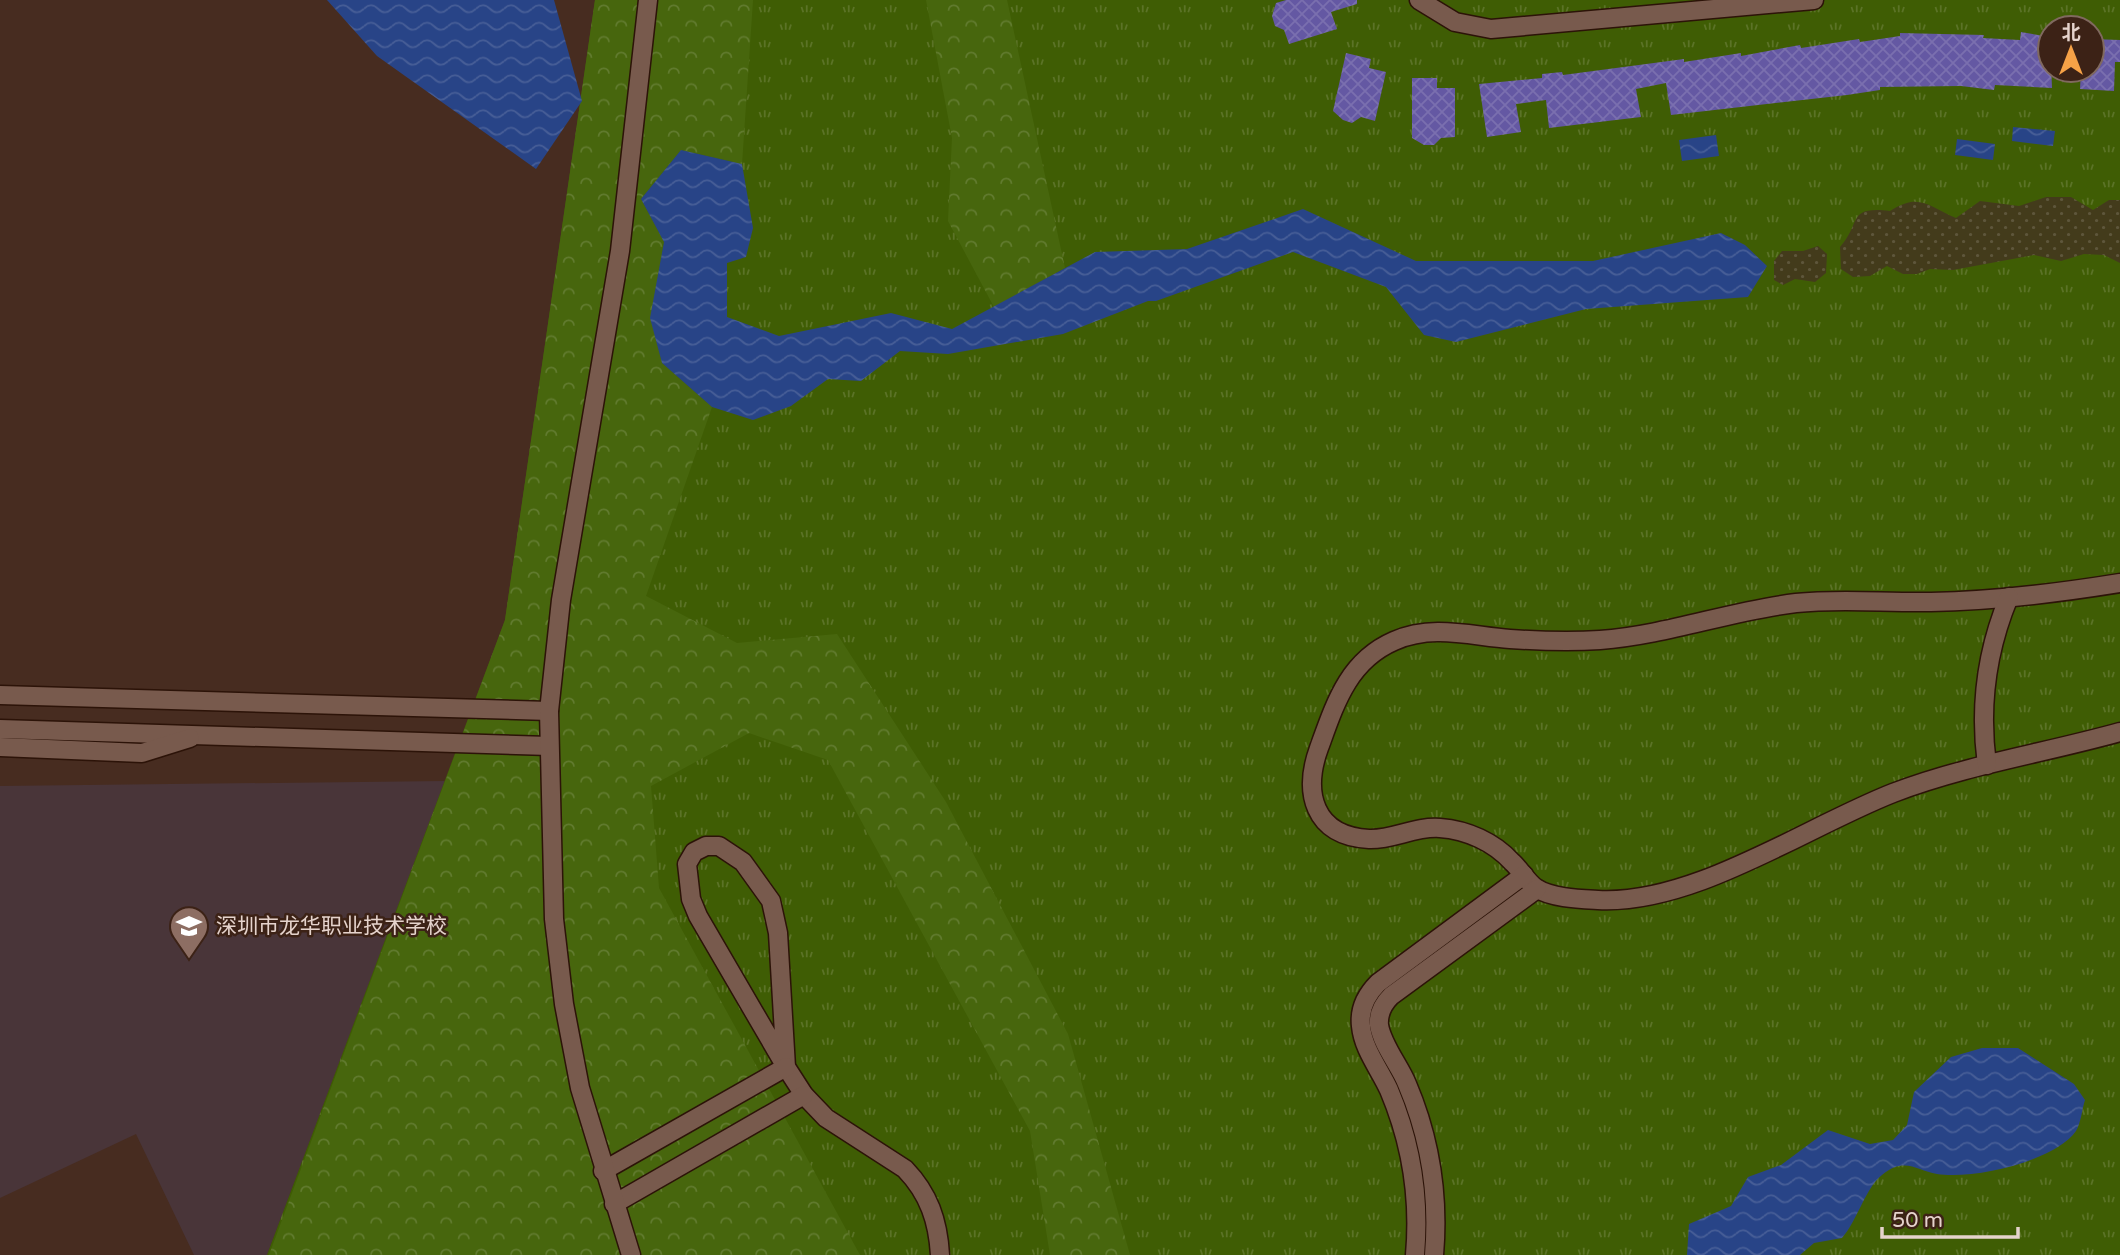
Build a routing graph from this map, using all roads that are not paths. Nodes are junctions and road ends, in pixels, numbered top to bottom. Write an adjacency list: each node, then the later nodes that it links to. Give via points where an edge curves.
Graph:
1 (648, 0): 9 (street, via 620,251 561,600)
2 (1419, 0): 5 (street, via 1455,22 1490,29)
3 (1745, 0): 5 (street)
4 (1814, 0): 5 (street)
5 (1769, 3)
6 (2120, 583): 7 (street)
7 (2009, 597): 15 (street, via 1985,679); 16 (street, via 1794,604 1670,631 1604,639 1537,641 1431,631 1374,652 1342,689 1314,762 1309,781 1312,800 1322,817 1337,829 1371,839 1438,828 1463,832 1507,856)
8 (0, 695): 9 (street)
9 (549, 712): 13 (street)
10 (0, 729): 12 (street)
11 (2120, 732): 15 (street)
12 (201, 734): 13 (street); 14 (street, via 142,753)
13 (549, 746): 20 (street, via 554,919 564,1004 580,1088)
14 (0, 747)
15 (1987, 765): 17 (street, via 1897,792 1665,893 1601,900)
16 (1524, 875): 17 (street); 24 (street, via 1378,983 1361,1011 1362,1034 1390,1091 1406,1139 1415,1189)
17 (1537, 889): 25 (street, via 1391,996 1380,1015 1380,1030 1407,1084 1424,1135 1434,1187)
18 (786, 1067): 18 (street, via 691,900 687,864 694,852 706,846 719,846 743,862 771,901 778,933); 19 (street); 20 (street)
19 (804, 1095): 21 (street); 23 (street, via 826,1118 915,1180 936,1220)
20 (603, 1171): 21 (street)
21 (614, 1204): 22 (street)
22 (631, 1255)
23 (940, 1255)
24 (1415, 1255)
25 (1434, 1255)

